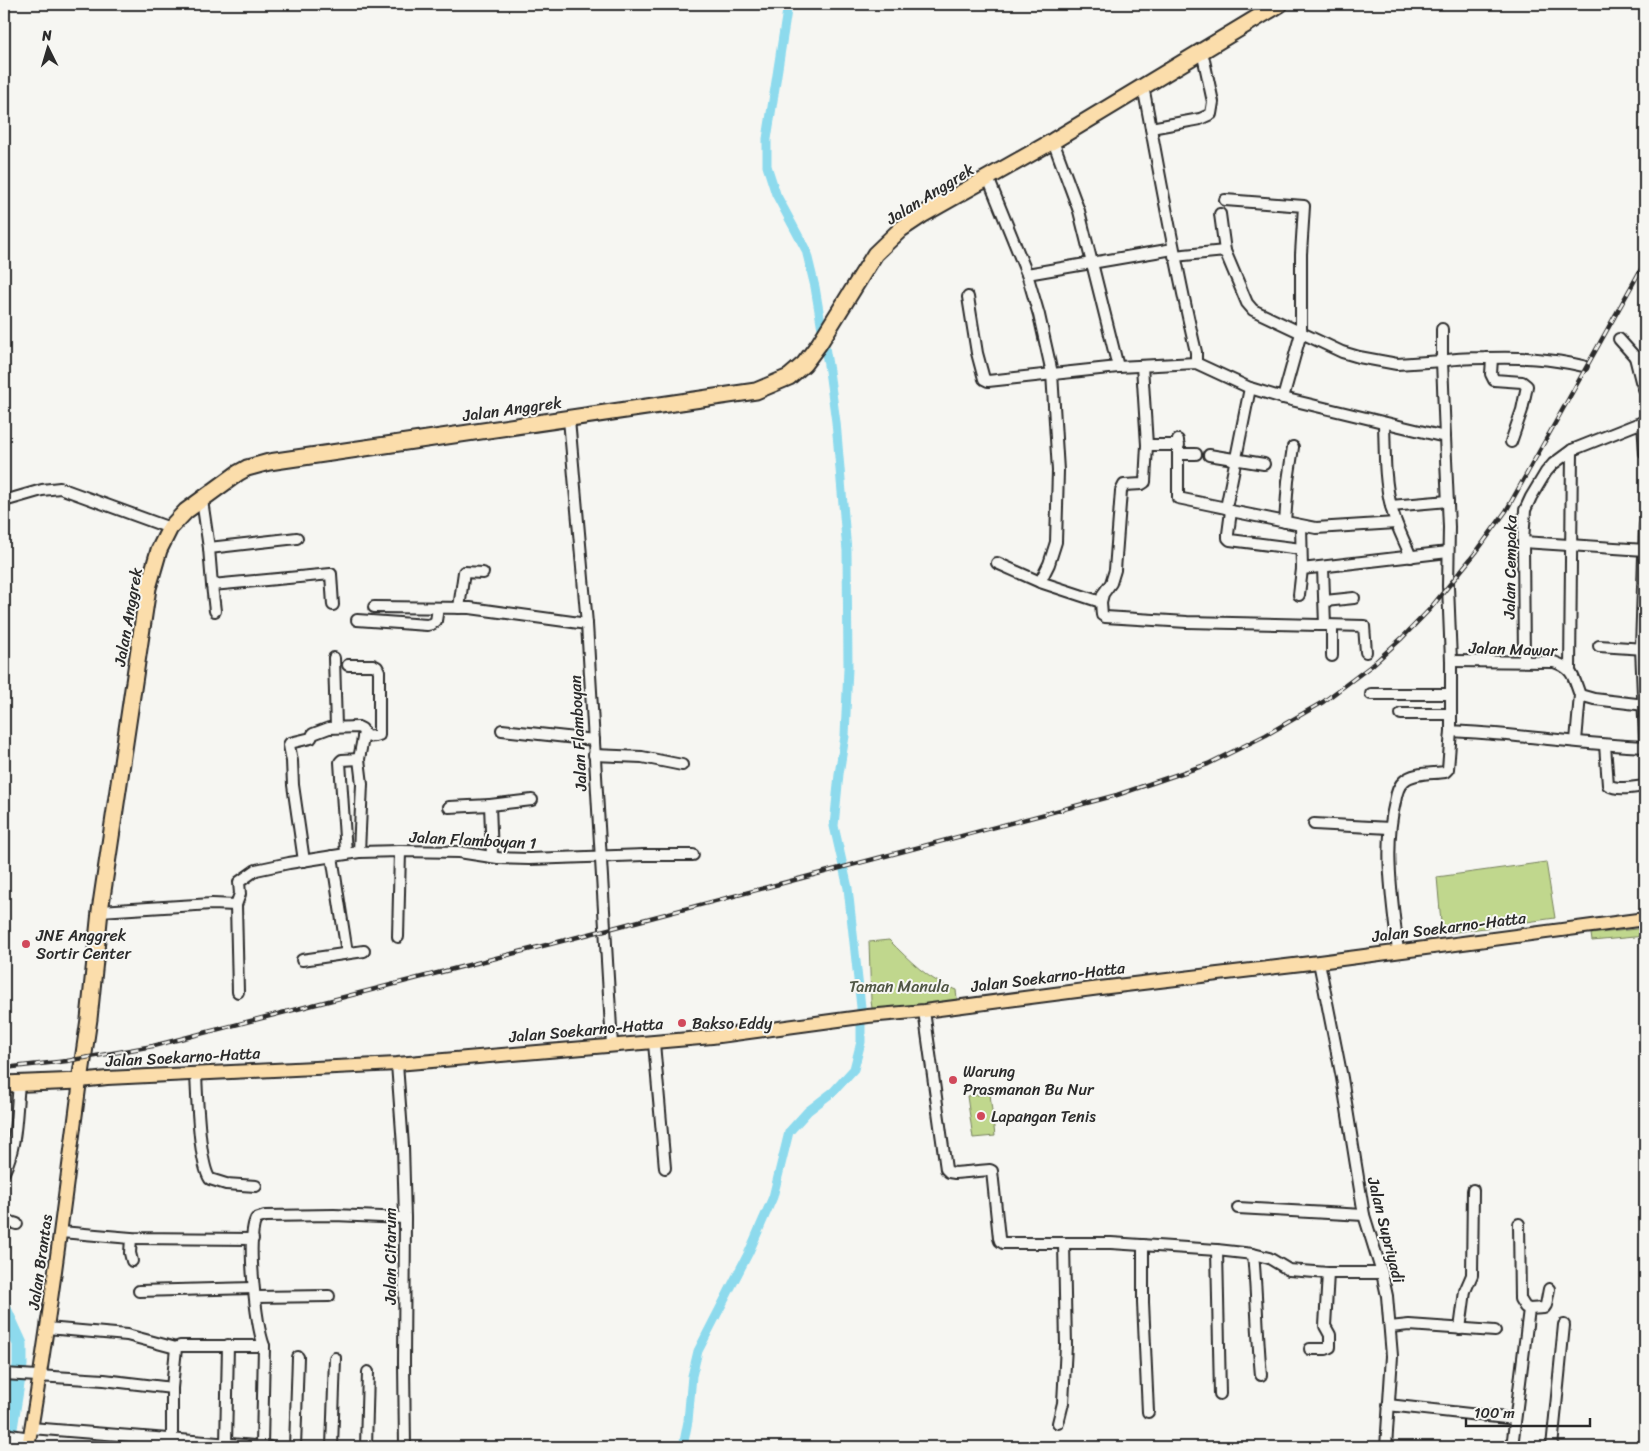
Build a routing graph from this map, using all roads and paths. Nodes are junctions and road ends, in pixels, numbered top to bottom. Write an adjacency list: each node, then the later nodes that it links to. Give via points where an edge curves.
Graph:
1 (1280, 4): 2 (highway, Jalan Anggrek)
2 (1202, 51): 3 (highway, Jalan Anggrek); 4 (street, via 1213,102 1211,114)
3 (1143, 86): 4 (street); 5 (highway, Jalan Anggrek)
4 (1151, 128): 10 (street)
5 (1053, 141): 6 (highway, Jalan Anggrek); 11 (street, via 1079,211)
6 (988, 178): 12 (street); 28 (highway, Jalan Anggrek, via 922,215 881,247 819,344 789,377 756,391)
7 (1225, 200): 15 (street, via 1304,206)
8 (1220, 214): 9 (street)
9 (1226, 251): 10 (street); 15 (street, via 1249,307)
10 (1174, 252): 11 (street); 20 (street)
11 (1091, 264): 12 (street); 23 (street)
12 (1027, 274): 24 (street, via 1040,315)
13 (968, 297): 24 (street, via 984,379)
14 (1442, 329): 19 (street)
15 (1301, 333): 19 (street, via 1342,352 1373,360 1398,364); 27 (street)
16 (1619, 339): 17 (street)
17 (1640, 357): 26 (street, via 1641,381)
18 (1492, 358): 19 (street); 22 (street, via 1550,359); 32 (street, via 1494,380 1522,382 1527,386)
19 (1442, 361): 31 (street)
20 (1196, 362): 21 (street); 25 (street)
21 (1142, 366): 23 (street); 33 (street)
22 (1583, 366)
23 (1118, 367): 24 (street)
24 (1052, 373): 64 (street, via 1058,471 1056,542)
25 (1250, 388): 27 (street); 40 (street)
26 (1645, 390)
27 (1283, 398): 30 (street)
28 (569, 419): 42 (highway, Jalan Anggrek, via 269,462 238,473); 77 (street, Jalan Flamboyan)
29 (1644, 422): 36 (street, Jalan Cempaka); 37 (street)
30 (1384, 424): 31 (street); 45 (street, via 1386,479)
31 (1444, 437): 44 (street)
32 (1512, 442)
33 (1146, 445): 34 (street); 70 (street, via 1144,483 1124,485 1121,491 1115,570)
34 (1179, 447): 38 (street); 46 (street, via 1178,498)
35 (1294, 447): 47 (street)
36 (1572, 450): 53 (street, Jalan Cempaka, via 1554,464 1536,486 1526,510); 54 (street)
37 (1645, 453)
38 (1196, 454)
39 (1209, 455): 40 (street)
40 (1236, 458): 41 (street); 46 (street)
41 (1264, 464)
42 (202, 500): 51 (highway, Jalan Anggrek); 55 (street)
43 (4, 501): 51 (street, via 60,488)
44 (1448, 501): 45 (street); 58 (street)
45 (1391, 506): 48 (street)
46 (1229, 510): 47 (street); 56 (street, via 1230,540)
47 (1285, 522): 50 (street)
48 (1396, 523): 50 (street); 59 (street)
49 (1645, 525): 57 (street)
50 (1301, 526): 56 (street)
51 (170, 528): 121 (highway, Jalan Anggrek, via 154,565 146,601)
52 (297, 538): 55 (street)
53 (1523, 542): 54 (street); 85 (street, Jalan Cempaka)
54 (1572, 545): 57 (street); 87 (street)
55 (209, 548): 65 (street)
56 (1301, 549): 62 (street)
57 (1645, 550): 69 (street)
58 (1448, 552): 59 (street); 84 (street)
59 (1411, 557): 61 (street)
60 (996, 563): 64 (street)
61 (1323, 567): 62 (street); 68 (street)
62 (1302, 569): 66 (street)
63 (483, 573): 74 (street, via 464,572)
64 (1040, 582): 70 (street)
65 (212, 585): 71 (street, via 332,574); 75 (street)
66 (1299, 595)
67 (1354, 598): 68 (street)
68 (1325, 601): 78 (street)
69 (1644, 601): 80 (street)
70 (1101, 602): 78 (street, via 1105,617)
71 (333, 605)
72 (374, 607): 73 (street)
73 (438, 608): 74 (street); 76 (street, via 436,621 427,625)
74 (459, 608): 77 (street)
75 (215, 611)
76 (357, 620)
77 (587, 624): 98 (street, Jalan Flamboyan)
78 (1329, 626): 81 (street, via 1364,626); 82 (street)
79 (1599, 646): 80 (street)
80 (1643, 649): 91 (street)
81 (1366, 652)
82 (1332, 656)
83 (334, 658): 94 (street)
84 (1451, 661): 85 (street, Jalan Mawar); 89 (street)
85 (1524, 661): 87 (street, Jalan Mawar, via 1554,662)
86 (348, 665): 97 (street, via 373,665 378,669 379,734)
87 (1570, 671): 90 (street, Jalan Mawar)
88 (1371, 694): 89 (street)
89 (1451, 694): 93 (street)
90 (1580, 695): 91 (street); 99 (street)
91 (1644, 705): 100 (street)
92 (1401, 714): 93 (street)
93 (1451, 714): 96 (street)
94 (336, 727): 97 (street, via 358,727 362,729); 119 (street, via 289,745)
95 (502, 730): 98 (street)
96 (1451, 731): 99 (street); 111 (street, via 1448,769 1404,781 1396,795)
97 (363, 737): 104 (street)
98 (594, 740): 103 (street, Jalan Flamboyan)
99 (1576, 741): 101 (street)
100 (1645, 742)
101 (1606, 745): 102 (street); 106 (street, via 1608,785 1612,788)
102 (1645, 747)
103 (594, 756): 105 (street, via 642,757); 118 (street, Jalan Flamboyan)
104 (359, 759): 113 (street, via 362,784); 114 (street, via 340,762)
105 (682, 765)
106 (1645, 786)
107 (532, 800): 108 (street)
108 (490, 805): 109 (street); 116 (street)
109 (448, 808)
110 (1314, 824): 111 (street)
111 (1390, 828): 125 (street)
112 (400, 851): 113 (street, Jalan Flamboyan 1); 116 (street, Jalan Flamboyan 1); 123 (street)
113 (359, 852): 114 (street, Jalan Flamboyan 1)
114 (346, 853): 115 (street, Jalan Flamboyan 1)
115 (332, 856): 119 (street, Jalan Flamboyan 1); 126 (street)
116 (492, 856): 118 (street, Jalan Flamboyan 1, via 529,859)
117 (693, 856): 118 (street, Jalan Flamboyan 1, via 645,854)
118 (600, 857): 132 (street, Jalan Flamboyan)
119 (304, 861): 120 (street, Jalan Flamboyan 1, via 256,870 239,882)
120 (236, 905): 121 (street); 129 (street, Jalan Flamboyan 1)
121 (100, 911): 135 (highway, Jalan Anggrek)
122 (1645, 919): 125 (main road, Jalan Soekarno-Hatta)
123 (398, 937)
124 (364, 952): 126 (street)
125 (1398, 952): 128 (main road, Jalan Soekarno-Hatta)
126 (348, 953): 127 (street)
127 (302, 960)
128 (1319, 962): 130 (main road, Jalan Soekarno-Hatta); 143 (street, Jalan Supriyadi)
129 (238, 992)
130 (924, 1011): 131 (main road, Jalan Soekarno-Hatta); 151 (street, via 946,1169 955,1173 992,1171 1000,1241 1003,1243)
131 (654, 1043): 132 (main road, Jalan Soekarno-Hatta); 138 (street)
132 (612, 1045): 133 (main road, Jalan Soekarno-Hatta)
133 (398, 1064): 134 (main road, Jalan Soekarno-Hatta); 144 (street, Jalan Citarum)
134 (196, 1074): 135 (main road, Jalan Soekarno-Hatta); 140 (street, via 208,1178 226,1184)
135 (80, 1081): 137 (highway, Jalan Soekarno-Hatta); 148 (main road, Jalan Brantas)
136 (4, 1084): 137 (highway, Jalan Soekarno-Hatta)
137 (19, 1084): 139 (street, via 14,1137)
138 (665, 1168)
139 (4, 1172)
140 (256, 1186)
141 (1473, 1190): 166 (street, via 1472,1275 1464,1297)
142 (1238, 1208): 143 (street)
143 (1364, 1216): 156 (street, Jalan Supriyadi)
144 (406, 1218): 150 (street, via 265,1216 256,1219); 192 (street, Jalan Citarum)
145 (4, 1220): 146 (street)
146 (17, 1224)
147 (1519, 1224): 162 (street, via 1520,1299)
148 (61, 1232): 149 (street); 165 (main road, Jalan Brantas)
149 (131, 1238): 150 (street); 155 (street)
150 (253, 1239): 160 (street)
151 (1064, 1243): 152 (street); 183 (street, via 1066,1345 1063,1403)
152 (1143, 1245): 153 (street); 181 (street)
153 (1217, 1250): 154 (street); 179 (street)
154 (1253, 1254): 157 (street, via 1269,1258 1288,1270); 176 (street)
155 (132, 1261)
156 (1382, 1273): 157 (street); 164 (street, Jalan Supriyadi)
157 (1328, 1274): 171 (street, via 1325,1326 1330,1335 1330,1347)
158 (1549, 1289): 162 (street, via 1544,1308)
159 (139, 1291): 160 (street)
160 (254, 1293): 161 (street); 169 (street)
161 (329, 1296)
162 (1529, 1309): 182 (street)
163 (1564, 1325): 195 (street)
164 (1390, 1327): 166 (street, via 1409,1325); 180 (street, Jalan Supriyadi, via 1392,1356)
165 (47, 1328): 170 (street, via 127,1335); 177 (main road, Jalan Brantas)
166 (1460, 1329): 167 (street)
167 (1495, 1331)
168 (228, 1345): 169 (street); 170 (street); 187 (street)
169 (264, 1346): 188 (street)
170 (176, 1348): 178 (street)
171 (1310, 1349)
172 (298, 1357): 189 (street)
173 (335, 1358): 190 (street)
174 (368, 1372): 191 (street)
175 (4, 1374): 177 (street)
176 (1261, 1374)
177 (34, 1376): 178 (street); 185 (main road, Jalan Brantas)
178 (172, 1388): 186 (street)
179 (1220, 1394)
180 (1388, 1405): 182 (street); 193 (street, Jalan Supriyadi)
181 (1148, 1412)
182 (1515, 1419): 194 (street)
183 (1058, 1423)
184 (4, 1434): 185 (street)
185 (28, 1437): 186 (street, via 120,1434)
186 (172, 1438): 187 (street)
187 (226, 1445): 188 (street)
188 (265, 1447)
189 (295, 1447)
190 (332, 1447)
191 (366, 1447)
192 (405, 1447)
193 (1386, 1447)
194 (1512, 1447)
195 (1552, 1447)

